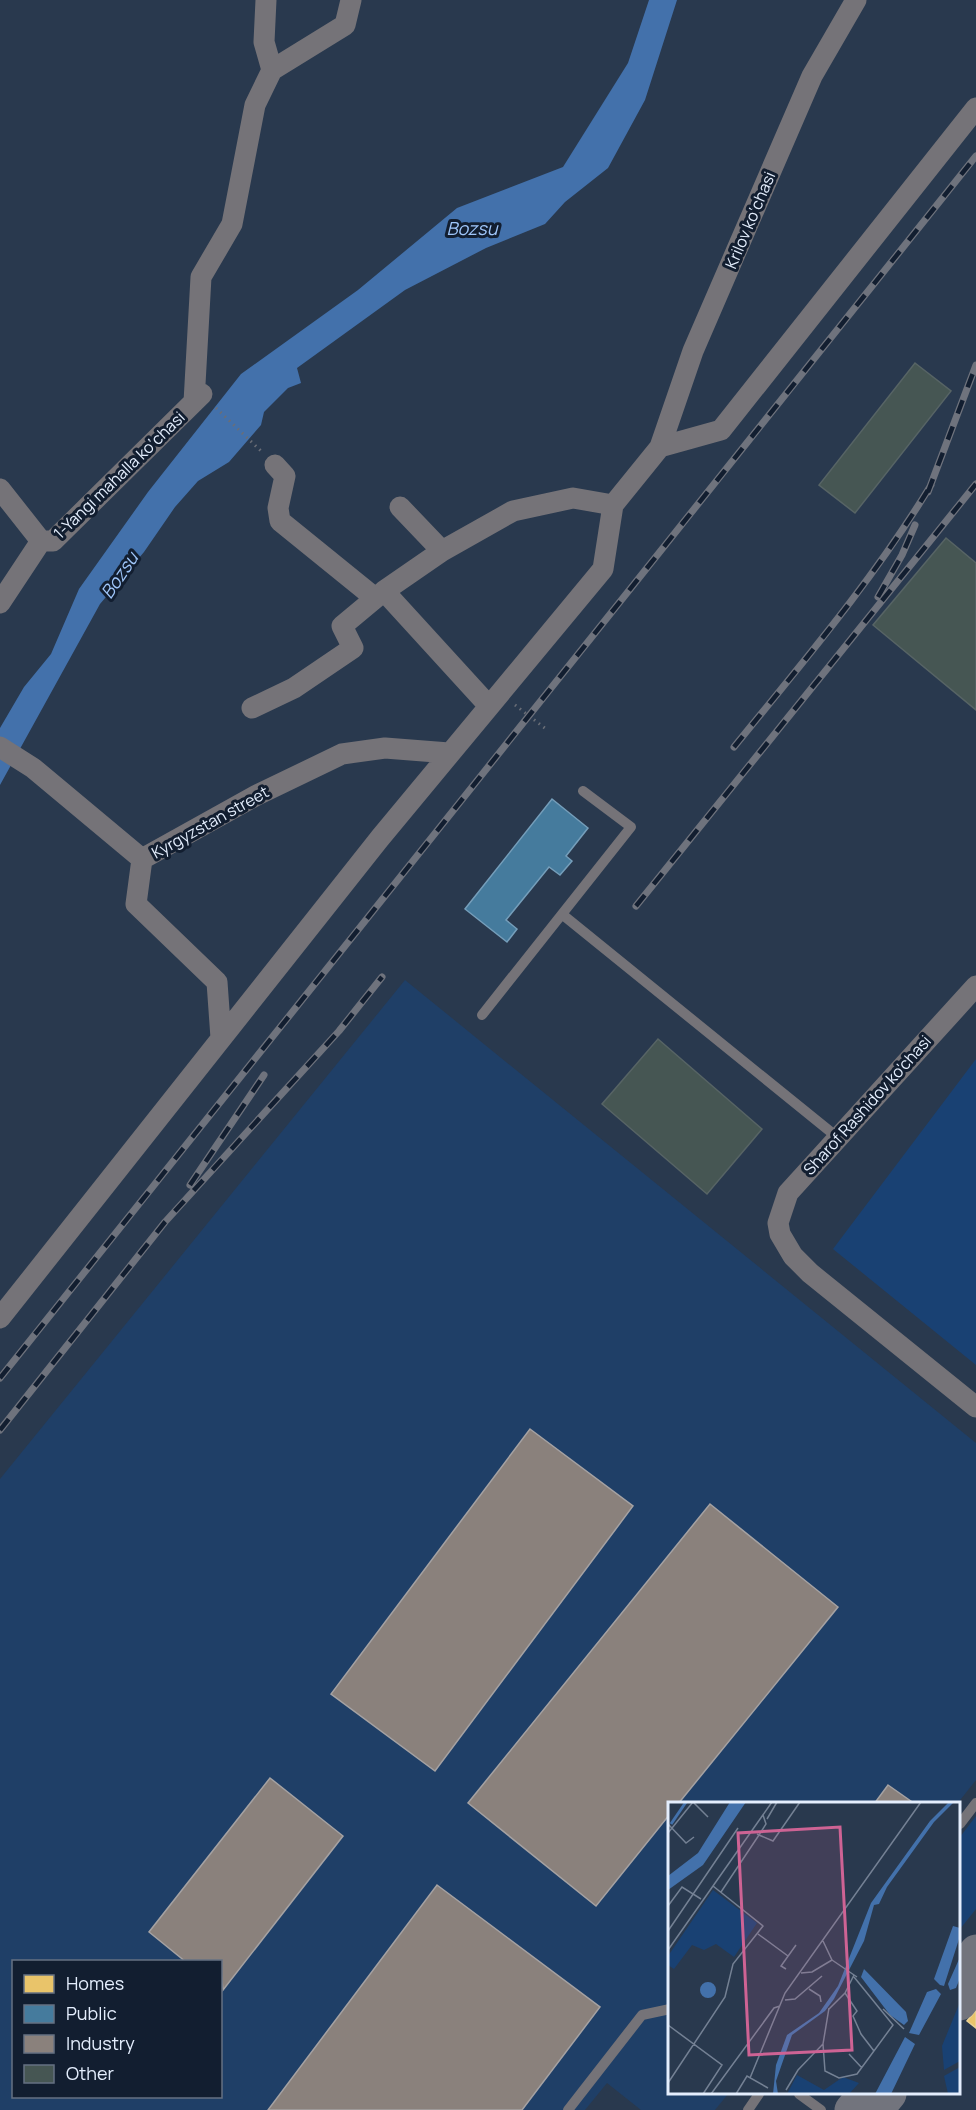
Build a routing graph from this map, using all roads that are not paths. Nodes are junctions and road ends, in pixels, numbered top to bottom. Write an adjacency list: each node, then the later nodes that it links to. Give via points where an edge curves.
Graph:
1 (266, 0): 4 (street, via 264,42)
2 (351, 0): 4 (street, via 345,25)
3 (856, 0): 6 (street, Krilov ko‘chasi, via 807,87 693,351)
4 (272, 70): 11 (street, 1-Yangi mahalla ko‘chasi, via 255,105 232,224 201,277 198,398 53,542)
5 (976, 108): 6 (street, via 721,430)
6 (660, 447): 9 (street)
7 (275, 465): 13 (street, via 285,476 278,508 280,521)
8 (0, 489): 11 (street, 1-Yangi mahalla ko‘chasi)
9 (613, 505): 12 (street, via 573,498 513,511); 15 (street, via 603,569)
10 (400, 507): 12 (street)
11 (41, 541): 14 (street, 1-Yangi mahalla ko‘chasi)
12 (442, 551): 13 (street)
13 (380, 594): 15 (street); 16 (street, via 342,626 353,648 294,688)
14 (0, 603)
15 (494, 699): 18 (street)
16 (252, 708)
17 (0, 747): 20 (street, via 33,768)
18 (449, 753): 20 (street, Kyrgyzstan street, via 386,748 342,754 257,795); 24 (street)
19 (583, 791): 21 (lane, via 632,827)
20 (142, 859): 24 (street, Kyrgyzstan street, via 136,904 217,982)
21 (563, 915): 23 (lane); 25 (lane)
22 (976, 986): 25 (street, Sharof Rashidov ko'chasi)
23 (482, 1015)
24 (221, 1038): 26 (street)
25 (837, 1137): 27 (street, Sharof Rashidov ko'chasi, via 789,1193 780,1213 780,1234 793,1256 810,1273)
26 (0, 1318)
27 (976, 1407)
28 (976, 1803): 29 (lane)
29 (961, 1823)
30 (976, 1951): 31 (main road)
31 (961, 1971)
32 (976, 1983): 33 (main road)
33 (961, 2003)
34 (668, 2009): 39 (lane, via 642,2015)
35 (758, 2095): 40 (lane)
36 (799, 2095): 41 (lane)
37 (863, 2095): 42 (main road)
38 (889, 2095): 43 (main road)
39 (568, 2110)
40 (748, 2110)
41 (821, 2110)
42 (851, 2110)
43 (877, 2110)

